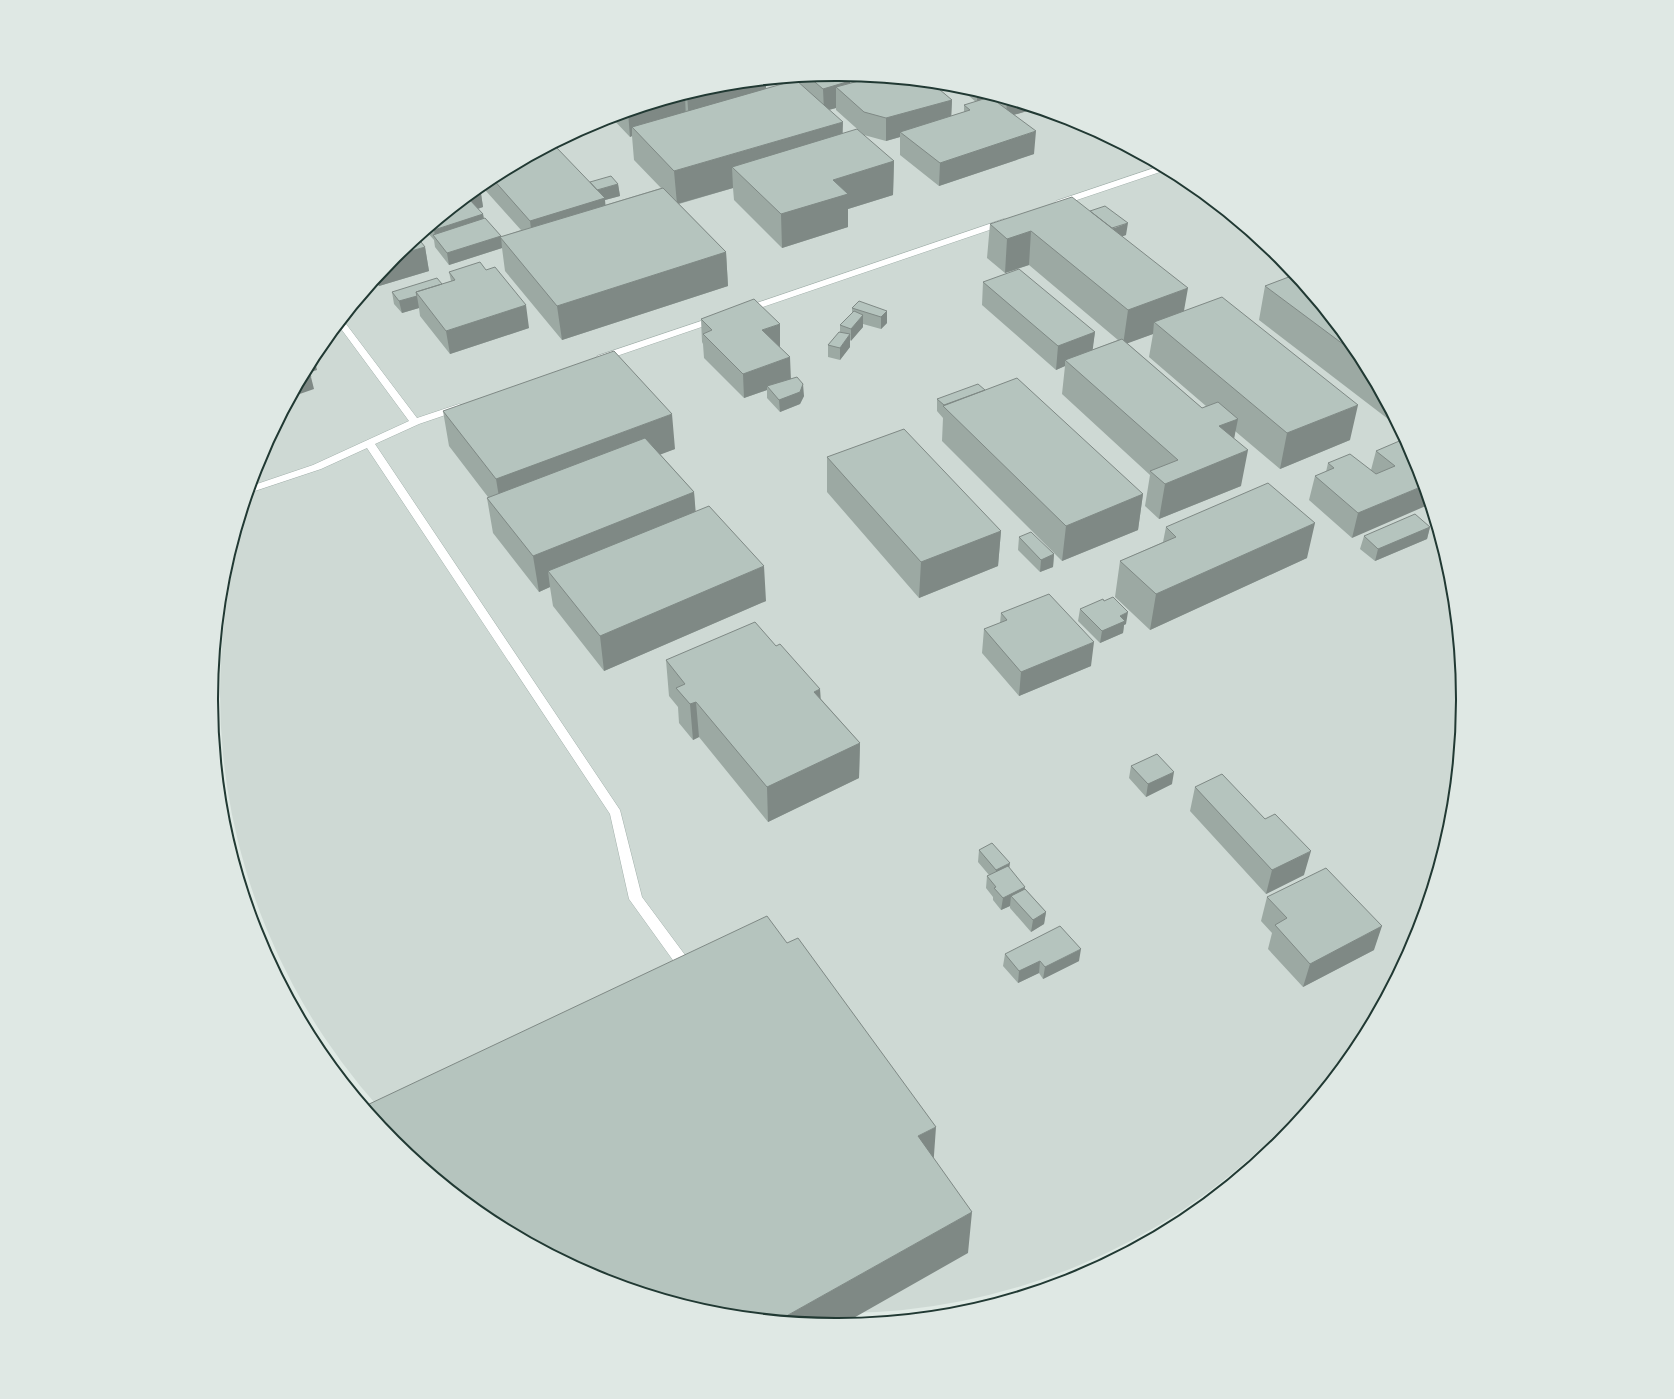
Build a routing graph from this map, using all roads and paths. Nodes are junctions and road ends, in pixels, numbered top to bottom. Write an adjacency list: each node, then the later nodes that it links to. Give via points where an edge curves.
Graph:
1 (1156, 170): 2 (lane)
2 (1050, 206)
3 (1012, 219): 5 (lane)
4 (344, 326): 7 (lane)
5 (589, 363)
6 (468, 404): 7 (lane)
7 (415, 422): 8 (lane)
8 (369, 443): 9 (lane, via 317,467); 11 (lane, via 616,813 636,899)
9 (256, 488)
10 (693, 953): 11 (lane)
11 (680, 959): 12 (lane)
12 (665, 966)

